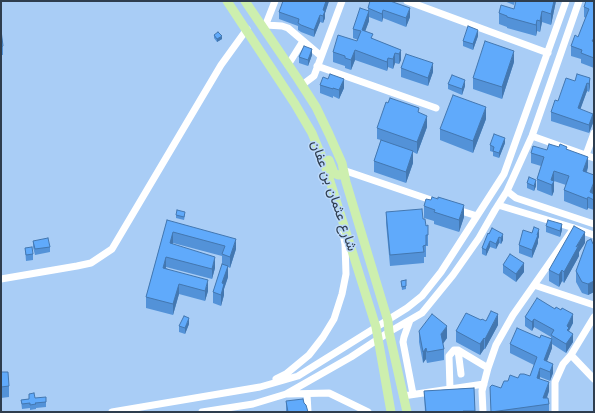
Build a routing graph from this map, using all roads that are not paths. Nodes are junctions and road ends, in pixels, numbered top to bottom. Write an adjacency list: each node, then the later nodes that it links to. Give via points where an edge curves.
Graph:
1 (227, 1): 9 (main road, شارع عثمان بن عفان)
2 (245, 1): 8 (main road, شارع عثمان بن عفان)
3 (275, 1): 8 (street)
4 (342, 1): 12 (street)
5 (407, 1): 11 (street)
6 (566, 1): 11 (street)
7 (579, 1): 19 (street)
8 (265, 27): 10 (street, via 285,27); 13 (main road, شارع عثمان بن عفان)
9 (246, 29): 17 (main road, شارع عثمان بن عفان); 32 (street, via 221,65 112,248 91,263)
10 (303, 41): 12 (street); 13 (street)
11 (548, 53): 28 (street, via 504,174)
12 (321, 56): 14 (street)
13 (288, 65): 15 (main road, شارع عثمان بن عفان)
14 (317, 66): 15 (street, via 314,76); 16 (street)
15 (302, 86): 22 (main road, شارع عثمان بن عفان, via 330,134)
16 (436, 108)
17 (301, 115): 22 (main road, via 318,133 334,173); 24 (main road, شارع عثمان بن عفان, via 324,162)
18 (594, 133): 20 (street)
19 (532, 136): 20 (street); 23 (street)
20 (586, 155): 21 (street)
21 (594, 158)
22 (344, 173): 25 (street); 36 (main road, شارع عثمان بن عفان)
23 (508, 191): 26 (street); 29 (street, via 516,198)
24 (336, 200): 38 (main road, شارع عثمان بن عفان); 47 (street, via 345,244 346,274 334,319 309,355 286,374)
25 (440, 203)
26 (498, 205): 30 (street); 37 (street, via 453,275 422,313)
27 (447, 206): 28 (street)
28 (477, 216): 36 (street, via 441,272 422,296)
29 (594, 224)
30 (574, 228): 31 (street); 33 (street)
31 (594, 235)
32 (1, 278)
33 (534, 285): 34 (street); 43 (street, via 496,345)
34 (594, 305)
35 (594, 317): 42 (street)
36 (388, 320): 38 (street); 39 (main road, شارع عثمان بن عفان)
37 (410, 320): 39 (street); 51 (street, via 403,342)
38 (376, 327): 40 (main road, شارع عثمان بن عفان); 47 (street, via 298,376)
39 (389, 332): 40 (street); 51 (main road, شارع عثمان بن عفان)
40 (378, 340): 49 (street); 56 (main road, شارع عثمان بن عفان)
41 (458, 350): 43 (street); 44 (street); 48 (street, via 454,350 449,356)
42 (571, 355): 45 (street); 59 (street, via 563,364 555,382)
43 (488, 368): 46 (street)
44 (462, 374)
45 (594, 379)
46 (484, 384): 48 (street); 58 (street)
47 (260, 387): 52 (street)
48 (450, 389): 51 (street)
49 (286, 394): 50 (street); 53 (street, via 253,404)
50 (307, 394): 54 (street); 55 (street, via 329,393)
51 (408, 395): 57 (main road, شارع عثمان بن عفان)
52 (112, 412)
53 (202, 412)
54 (308, 412)
55 (368, 412)
56 (391, 412)
57 (407, 412)
58 (484, 412)
59 (555, 412)

